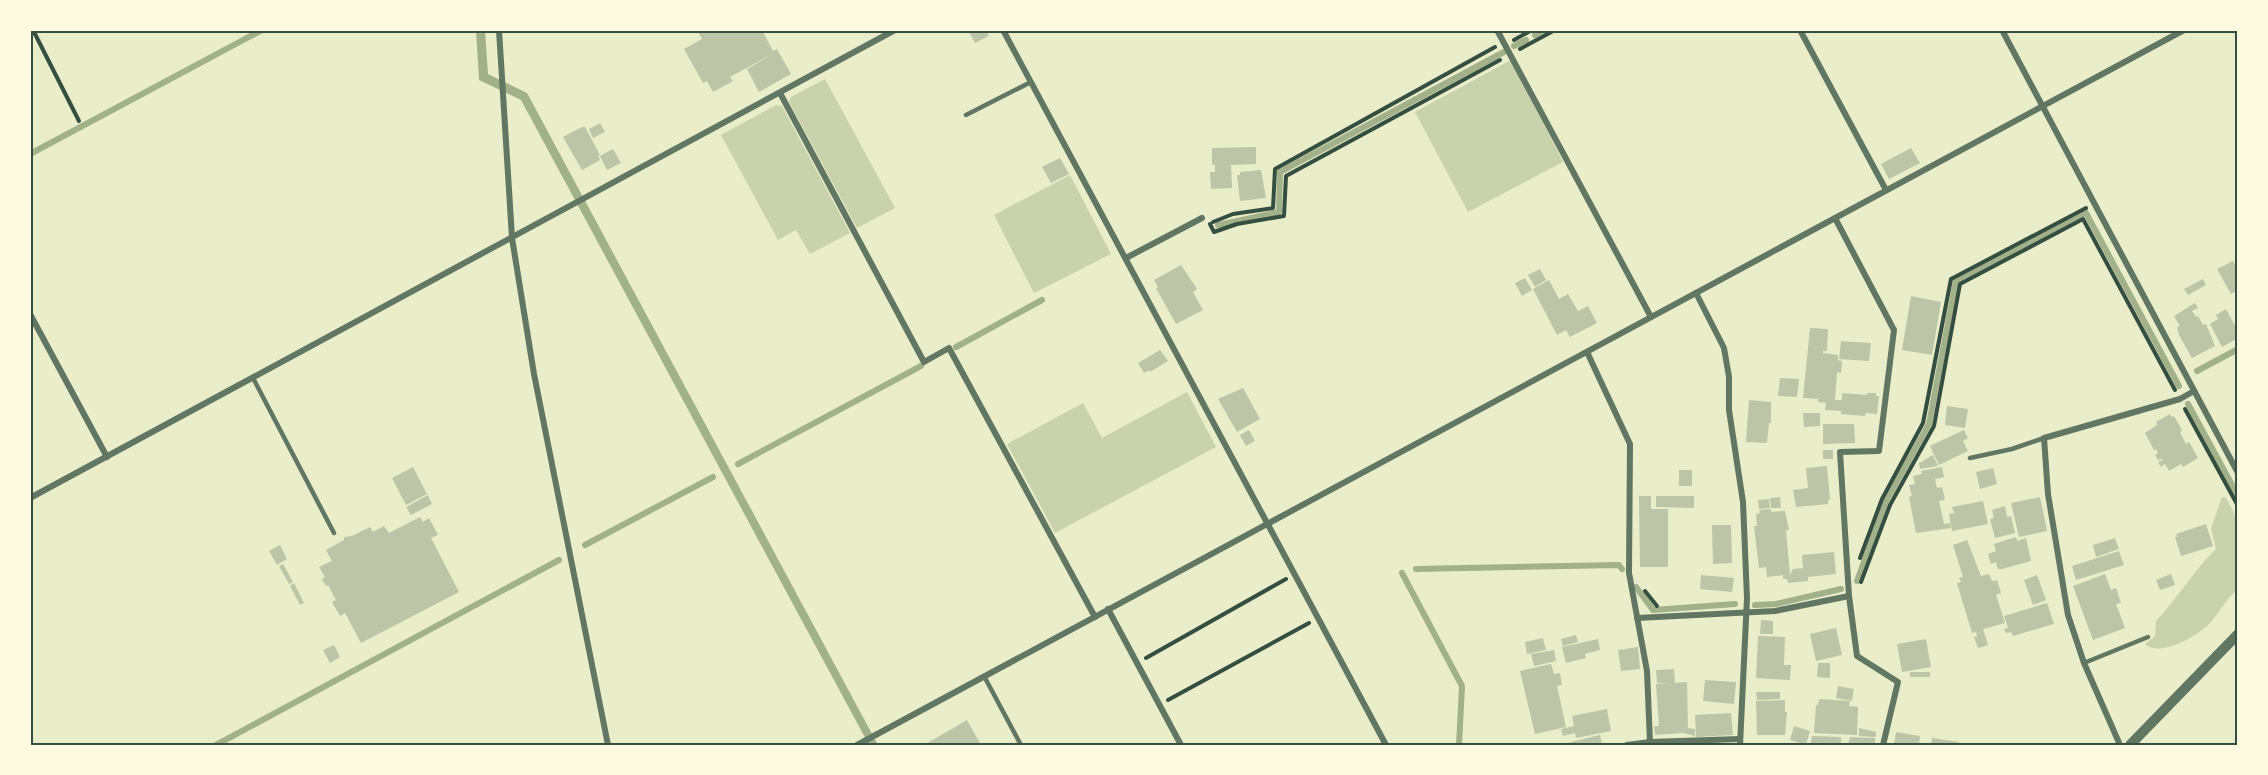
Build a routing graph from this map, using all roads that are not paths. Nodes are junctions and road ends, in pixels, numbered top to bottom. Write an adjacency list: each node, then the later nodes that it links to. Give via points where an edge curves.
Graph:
1 (499, 30): 15 (street)
2 (895, 30): 9 (street)
3 (1003, 30): 8 (street)
4 (1497, 30): 19 (street)
5 (1800, 30): 12 (street)
6 (2002, 30): 10 (street)
7 (2184, 30): 10 (street)
8 (1031, 82): 11 (lane); 16 (street)
9 (780, 93): 15 (street); 33 (street, via 924,362 950,348)
10 (2043, 106): 12 (street); 22 (street)
11 (966, 115)
12 (1886, 190): 14 (street)
13 (1202, 218): 16 (street)
14 (1835, 218): 17 (street); 30 (street, via 1894,330 1879,451 1840,452)
15 (512, 238): 21 (street); 41 (street, via 534,374)
16 (1126, 258): 28 (street)
17 (1696, 293): 19 (street); 32 (street, via 1724,348 1729,377 1729,410 1743,502)
18 (30, 314): 24 (street)
19 (1651, 317): 20 (street)
20 (1587, 352): 28 (street); 34 (street, via 1630,444 1629,573)
21 (253, 378): 24 (street); 29 (lane)
22 (2194, 391): 23 (street, via 2180,399); 26 (street)
23 (2044, 438): 25 (lane); 37 (street, via 2048,494 2068,615)
24 (107, 456): 27 (street)
25 (1970, 458)
26 (2238, 473)
27 (30, 498)
28 (1267, 524): 31 (street); 45 (street)
29 (334, 533)
30 (1849, 596): 32 (street); 47 (street, via 1857,656 1898,682)
31 (1108, 609): 33 (street); 44 (street)
32 (1746, 613): 34 (street); 40 (street)
33 (1095, 617): 38 (street)
34 (1637, 618): 39 (street, via 1647,670)
35 (2238, 634): 49 (street)
36 (2148, 637): 37 (lane)
37 (2084, 663): 48 (street)
38 (984, 676): 42 (street); 43 (lane)
39 (1650, 742): 40 (street); 46 (street)
40 (1740, 742)
41 (608, 745)
42 (857, 745)
43 (1021, 745)
44 (1181, 745)
45 (1386, 745)
46 (1627, 745)
47 (1883, 745)
48 (2120, 745)
49 (2130, 745)

